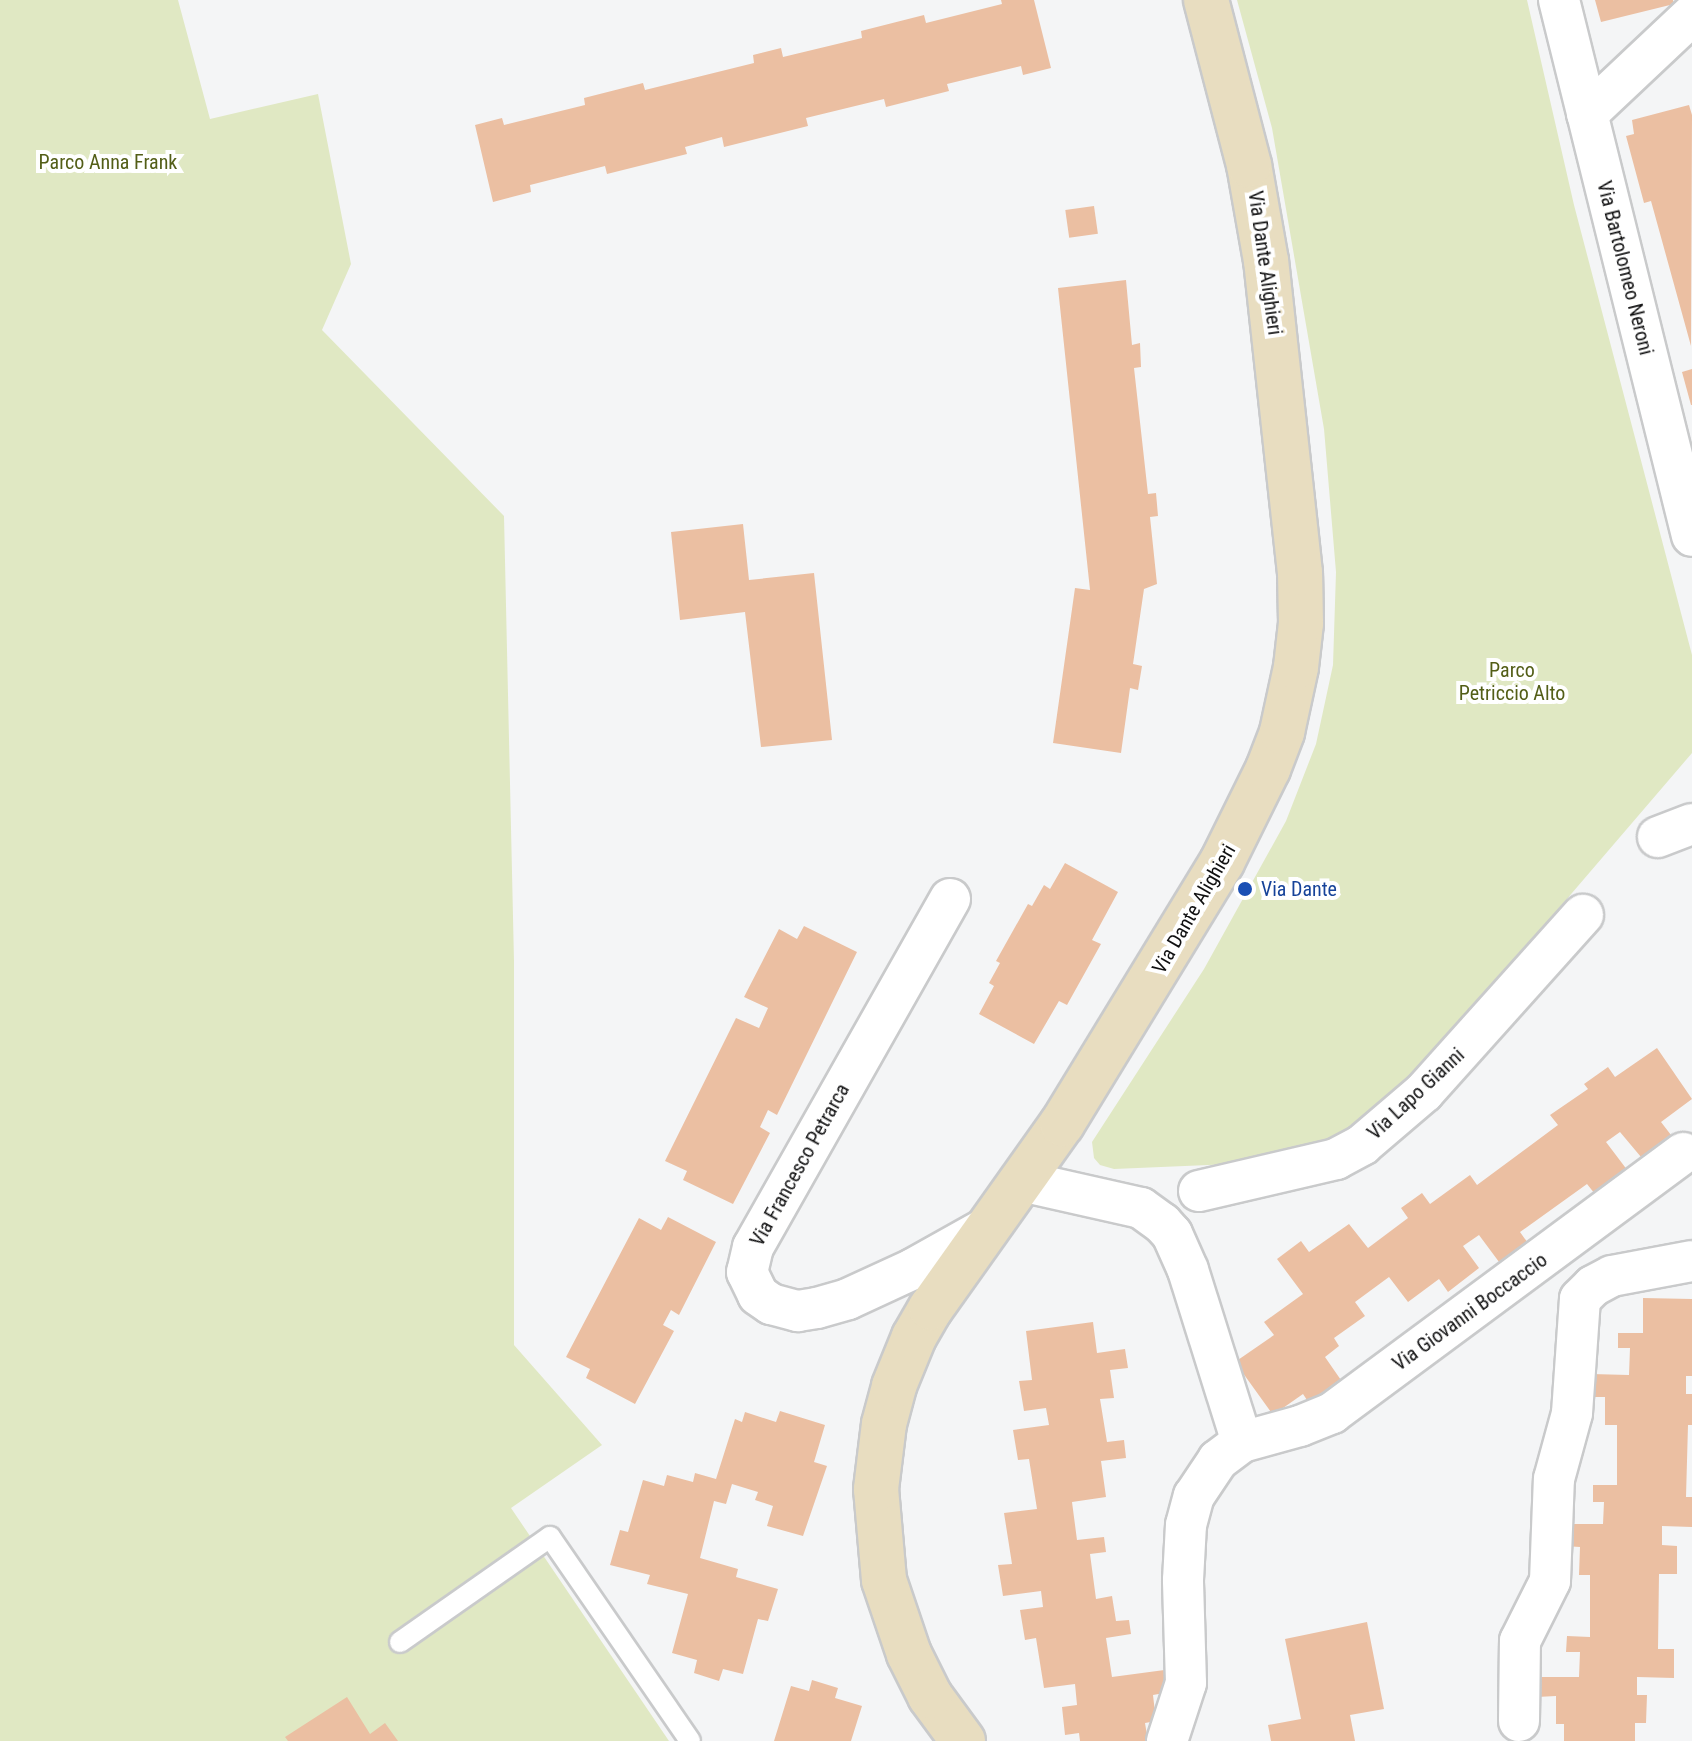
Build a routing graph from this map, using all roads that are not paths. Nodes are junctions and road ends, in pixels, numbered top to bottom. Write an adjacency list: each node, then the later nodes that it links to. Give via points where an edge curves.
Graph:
1 (1206, 0): 9 (street, Via Dante Alighieri, via 1249,165 1266,261 1298,545 1301,623 1296,667 1282,732 1247,817 1106,1056)
2 (1559, 0): 4 (street, Via Bartolomeo Neroni)
3 (1692, 15): 4 (street)
4 (1587, 114): 5 (street, Via Bartolomeo Neroni)
5 (1692, 536)
6 (950, 899): 11 (street, Via Francesco Petrarca, via 753,1247 747,1272 758,1295 771,1304 817,1308 913,1269)
7 (1583, 915): 10 (street, Via Lapo Gianni, via 1424,1092 1362,1145 1336,1159)
8 (1683, 1153): 13 (street, Via Giovanni Boccaccio, via 1332,1413)
9 (1021, 1181): 11 (street, Via Dante Alighieri); 13 (street, via 1141,1208 1172,1234)
10 (1199, 1191)
11 (990, 1226): 17 (street, Via Dante Alighieri, via 931,1308 903,1362 884,1424 876,1489 884,1580 897,1628 930,1696)
12 (1692, 1261): 15 (street, via 1612,1276 1580,1299 1572,1413 1554,1479 1550,1581 1520,1641)
13 (1242, 1442): 18 (street, Via Giovanni Boccaccio, via 1204,1477 1189,1510 1183,1553 1186,1683)
14 (400, 1642): 16 (lane, via 550,1537)
15 (1519, 1721)
16 (690, 1741)
17 (963, 1741)
18 (1167, 1741)

